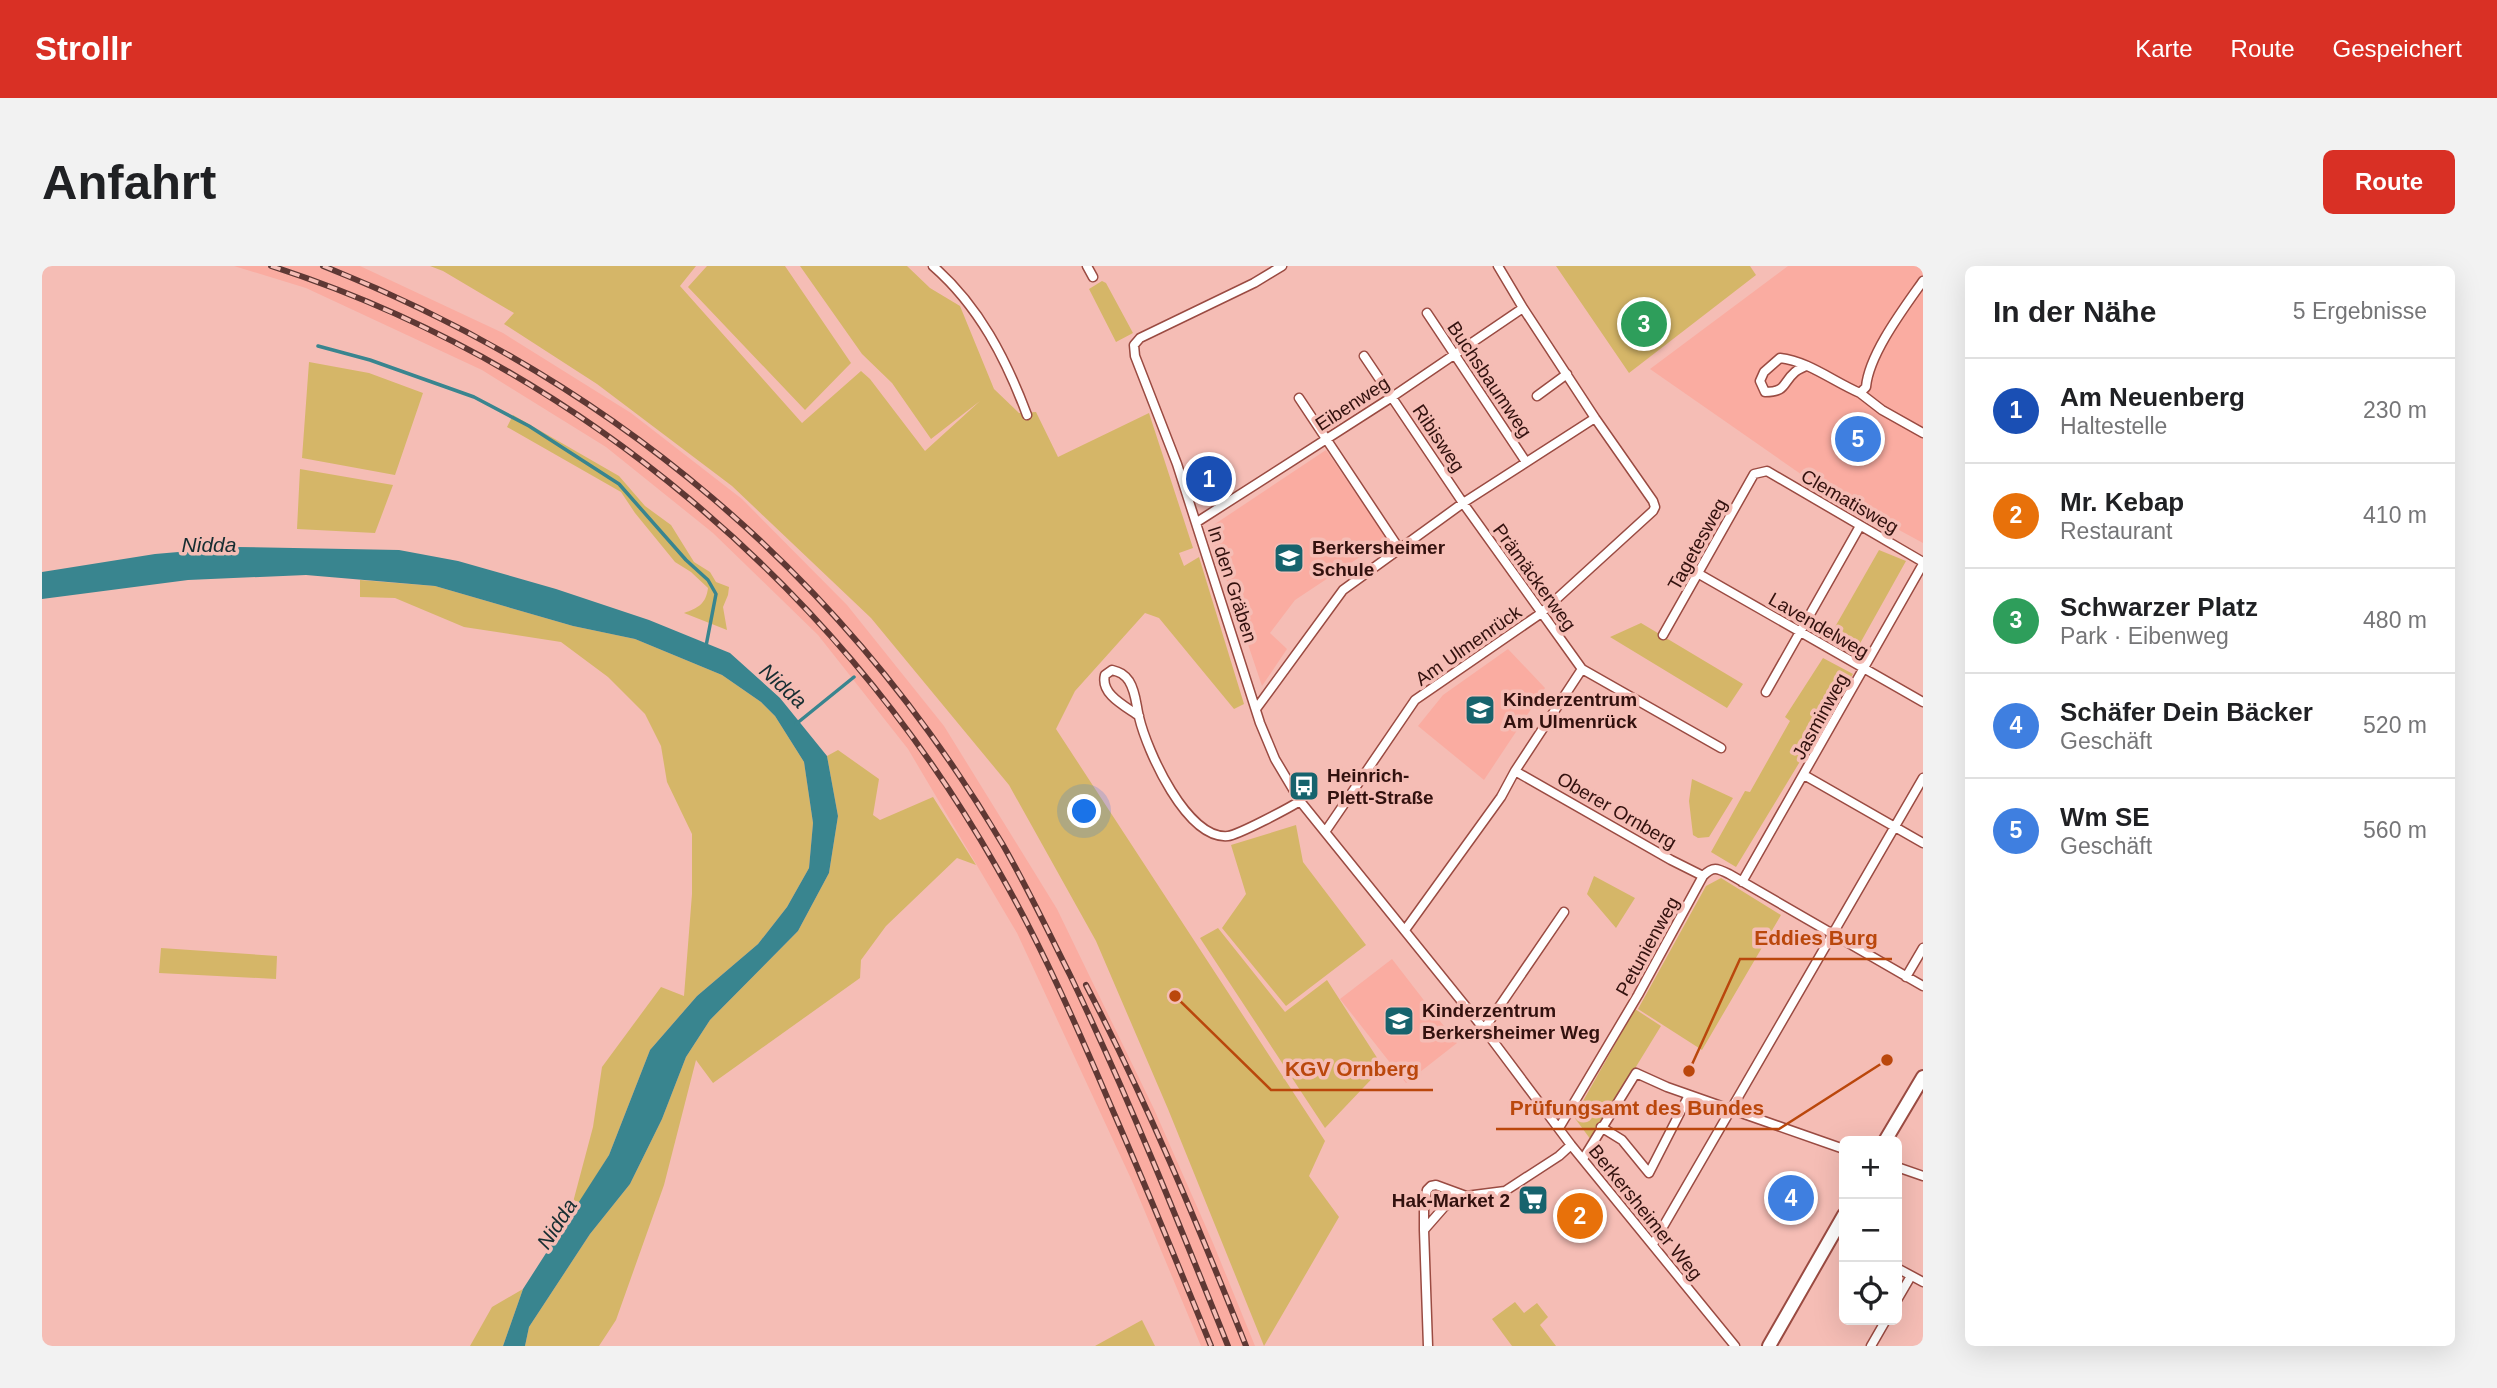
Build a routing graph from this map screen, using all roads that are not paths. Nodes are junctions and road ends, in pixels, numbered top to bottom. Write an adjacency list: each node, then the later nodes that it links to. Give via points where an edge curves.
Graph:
1 (933, 266): 17 (street, via 968,300 988,330)
2 (1087, 266): 5 (street)
3 (1282, 266): 24 (street, In den Gräben, via 1134,345)
4 (1498, 266): 7 (street)
5 (1093, 277)
6 (1923, 281): 13 (street, via 1895,321)
7 (1523, 308): 9 (street, Eibenweg); 12 (street)
8 (1427, 313): 9 (street, Buchsbaumweg)
9 (1453, 354): 15 (street, Eibenweg); 21 (street, Buchsbaumweg)
10 (1364, 356): 15 (street, Ribisweg)
11 (1806, 366): 11 (street, via 1780,358 1760,381 1765,392 1777,392 1795,371); 13 (street)
12 (1567, 374): 14 (street); 18 (street)
13 (1860, 393): 19 (street)
14 (1537, 396)
15 (1392, 397): 20 (street, Eibenweg); 23 (street, Ribisweg)
16 (1299, 398): 20 (street)
17 (1027, 415)
18 (1595, 418): 21 (street); 29 (street, Am Ulmenrück, via 1656,507)
19 (1923, 433)
20 (1327, 438): 24 (street, Eibenweg); 26 (street)
21 (1526, 462): 23 (street)
22 (1759, 471): 25 (street, Clematisweg, via 1767,471); 28 (street, Tagetesweg)
23 (1463, 503): 26 (street); 29 (street, Prämäckerweg)
24 (1197, 522): 36 (street, In den Gräben)
25 (1860, 526): 27 (street, Clematisweg); 30 (street)
26 (1400, 550): 36 (street, via 1343,590)
27 (1923, 563): 33 (street, Jasminweg)
28 (1699, 574): 30 (street, Lavendelweg); 31 (street, Tagetesweg)
29 (1540, 614): 32 (street, Prämäckerweg); 45 (street, Am Ulmenrück, via 1415,700)
30 (1801, 633): 33 (street, Lavendelweg); 34 (street)
31 (1663, 635)
32 (1582, 669): 39 (street); 40 (street)
33 (1864, 669): 35 (street, Lavendelweg); 41 (street, Jasminweg)
34 (1766, 692)
35 (1923, 702)
36 (1256, 709): 38 (street, In den Gräben)
37 (1139, 716): 37 (street, via 1130,682 1112,670 1103,683 1107,691); 43 (street, via 1157,768 1194,821 1208,833 1228,836)
38 (1260, 723): 43 (street, Berkersheimer Weg)
39 (1721, 748)
40 (1515, 771): 47 (street, Oberer Ornberg); 50 (street)
41 (1804, 775): 44 (street); 48 (street, Jasminweg)
42 (1923, 778): 44 (street)
43 (1300, 801): 45 (street, Berkersheimer Weg)
44 (1895, 827): 46 (street); 51 (street)
45 (1325, 832): 50 (street, Berkersheimer Weg)
46 (1923, 843)
47 (1703, 876): 48 (street, via 1717,868); 60 (street, Petunienweg)
48 (1742, 882): 51 (street)
49 (1564, 912): 55 (street)
50 (1405, 930): 55 (street, Berkersheimer Weg)
51 (1833, 935): 53 (street); 58 (street)
52 (1923, 948): 53 (street)
53 (1906, 977): 54 (street)
54 (1923, 986)
55 (1484, 1029): 60 (street, Berkersheimer Weg)
56 (1923, 1077): 61 (street)
57 (1689, 1095): 58 (street); 59 (street, via 1636,1073); 59 (street, via 1649,1173 1622,1140)
58 (1731, 1109): 63 (street); 70 (street)
59 (1601, 1127): 64 (street)
60 (1559, 1128): 62 (street, Berkersheimer Weg)
61 (1888, 1136)
62 (1571, 1145): 64 (street, Berkersheimer Weg); 67 (street, via 1505,1191)
63 (1839, 1148)
64 (1583, 1159): 70 (street, Berkersheimer Weg)
65 (1902, 1169): 66 (street)
66 (1923, 1176)
67 (1466, 1196): 69 (street, via 1444,1206); 69 (street, via 1431,1186 1424,1204)
68 (1839, 1224): 78 (street)
69 (1424, 1230): 76 (street)
70 (1653, 1244): 77 (street, Berkersheimer Weg)
71 (1902, 1271): 72 (street)
72 (1911, 1276): 73 (street); 74 (street)
73 (1923, 1282)
74 (1902, 1291)
75 (1883, 1325): 79 (street)
76 (1428, 1346)
77 (1735, 1346)
78 (1769, 1346)
79 (1871, 1346)

